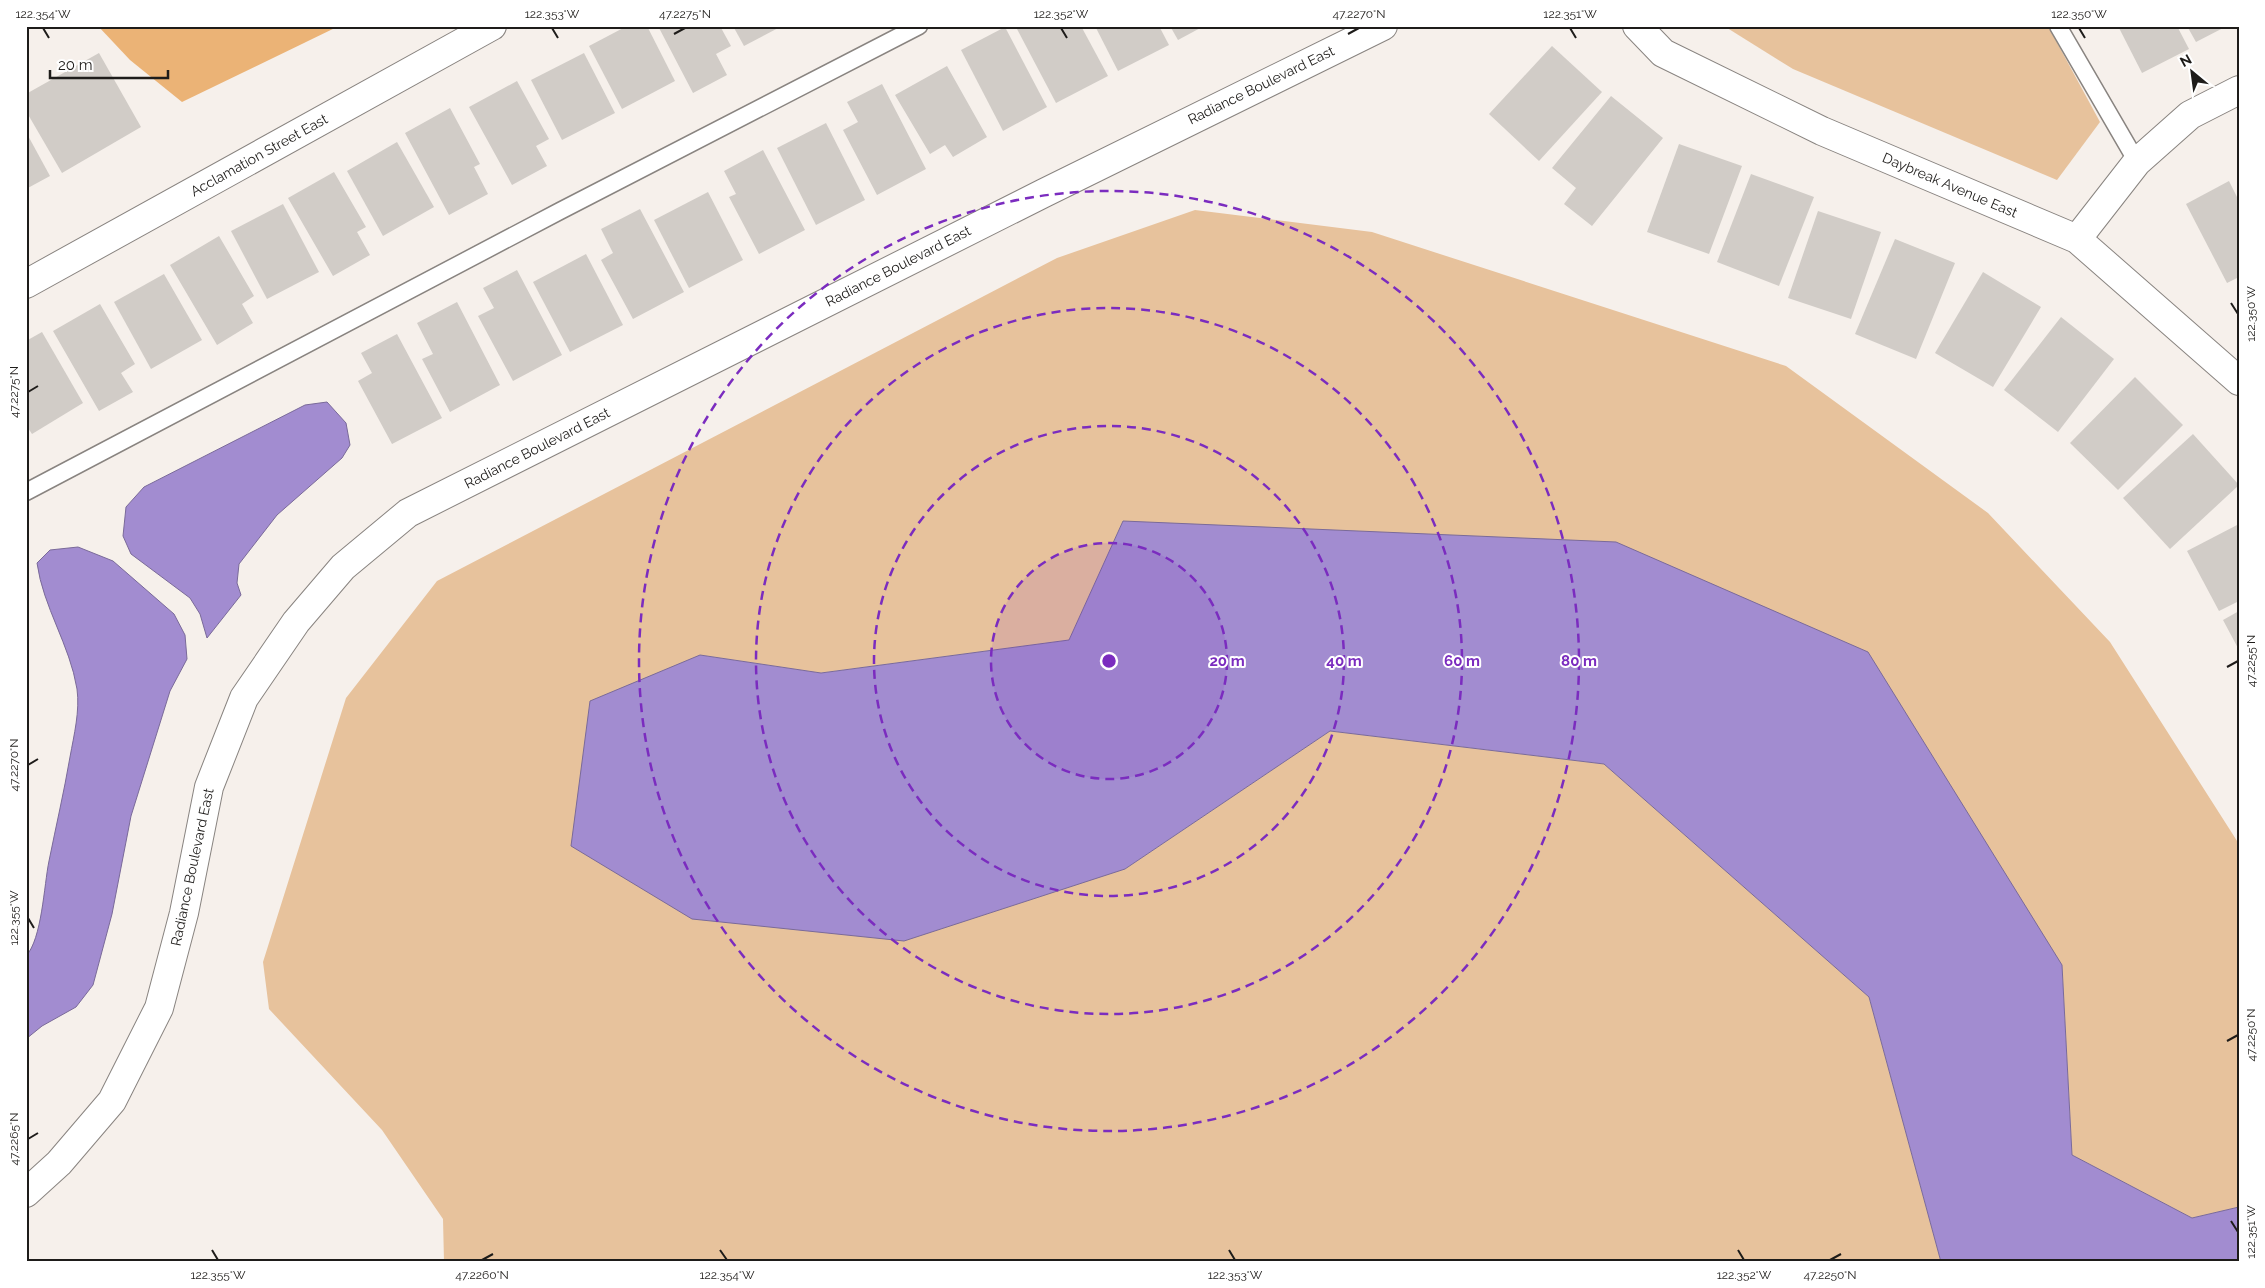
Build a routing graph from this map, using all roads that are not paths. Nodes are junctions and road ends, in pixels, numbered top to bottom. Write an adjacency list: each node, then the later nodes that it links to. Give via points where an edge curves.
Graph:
1 (492, 26): 9 (street, Acclamation Street East)
2 (919, 26): 11 (lane)
3 (1383, 26): 12 (street, Radiance Boulevard East, via 1044,192 408,513 343,567 296,622 244,698 209,788 184,913 159,1008 112,1101 59,1163)
4 (1637, 26): 8 (street, Daybreak Avenue East, via 1663,53 1822,131)
5 (2058, 26): 7 (lane)
6 (2239, 90): 7 (street, via 2190,114)
7 (2137, 162): 8 (street)
8 (2077, 239): 10 (street, Daybreak Avenue East)
9 (26, 284)
10 (2239, 381)
11 (26, 492)
12 (26, 1194)

